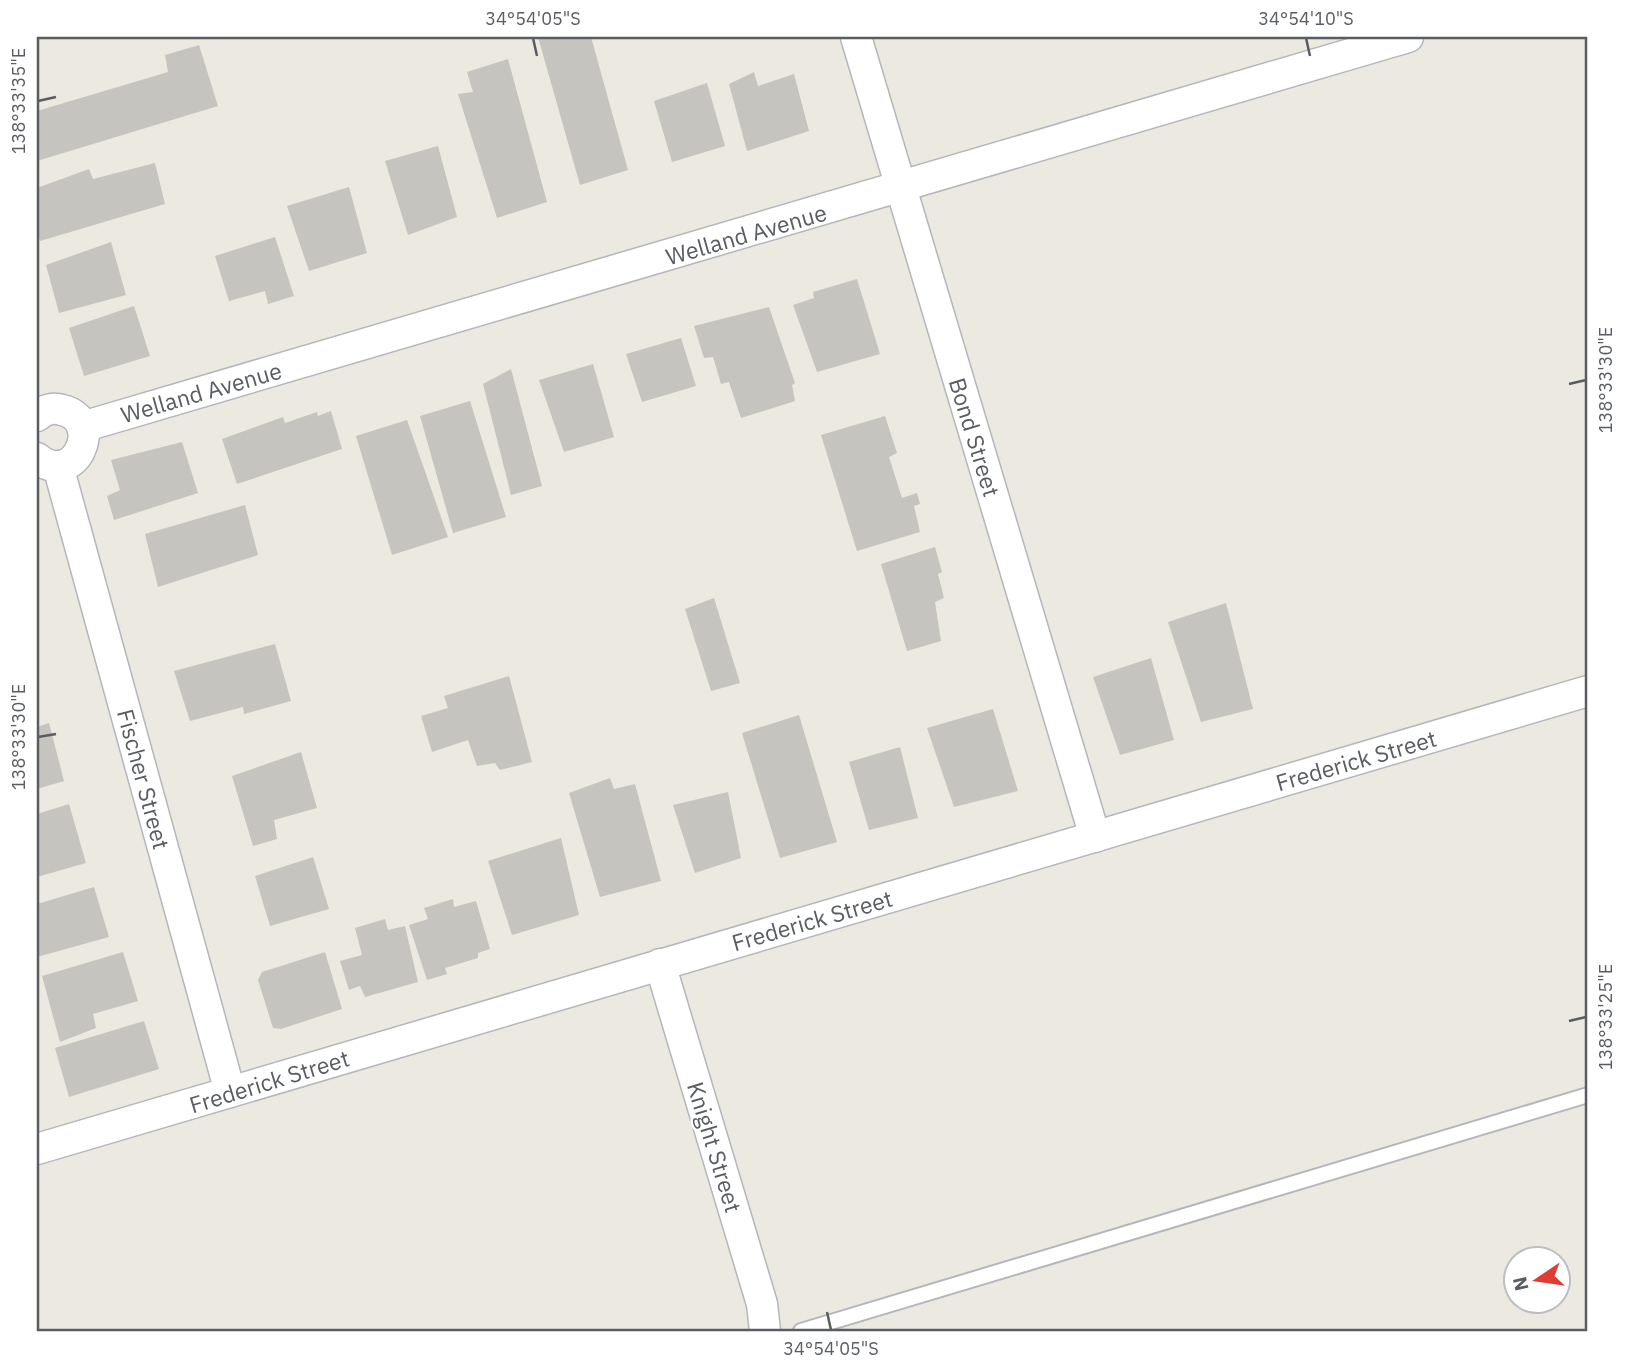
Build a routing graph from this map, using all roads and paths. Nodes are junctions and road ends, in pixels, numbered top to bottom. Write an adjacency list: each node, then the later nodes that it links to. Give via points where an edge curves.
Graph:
1 (856, 37): 3 (street, Bond Street)
2 (1408, 37): 3 (street, Welland Avenue)
3 (900, 189): 5 (street, Welland Avenue); 8 (street, Bond Street)
4 (38, 408): 5 (street, via 67,411)
5 (82, 427): 6 (street, via 84,442 74,459)
6 (48, 462): 10 (street, Fischer Street)
7 (1588, 691): 8 (street, Frederick Street)
8 (1095, 837): 9 (street, Frederick Street)
9 (660, 964): 10 (street, Frederick Street); 13 (street, Knight Street, via 762,1304)
10 (230, 1092): 12 (street, Frederick Street)
11 (1588, 1095): 14 (lane)
12 (37, 1149)
13 (765, 1331)
14 (801, 1331)

